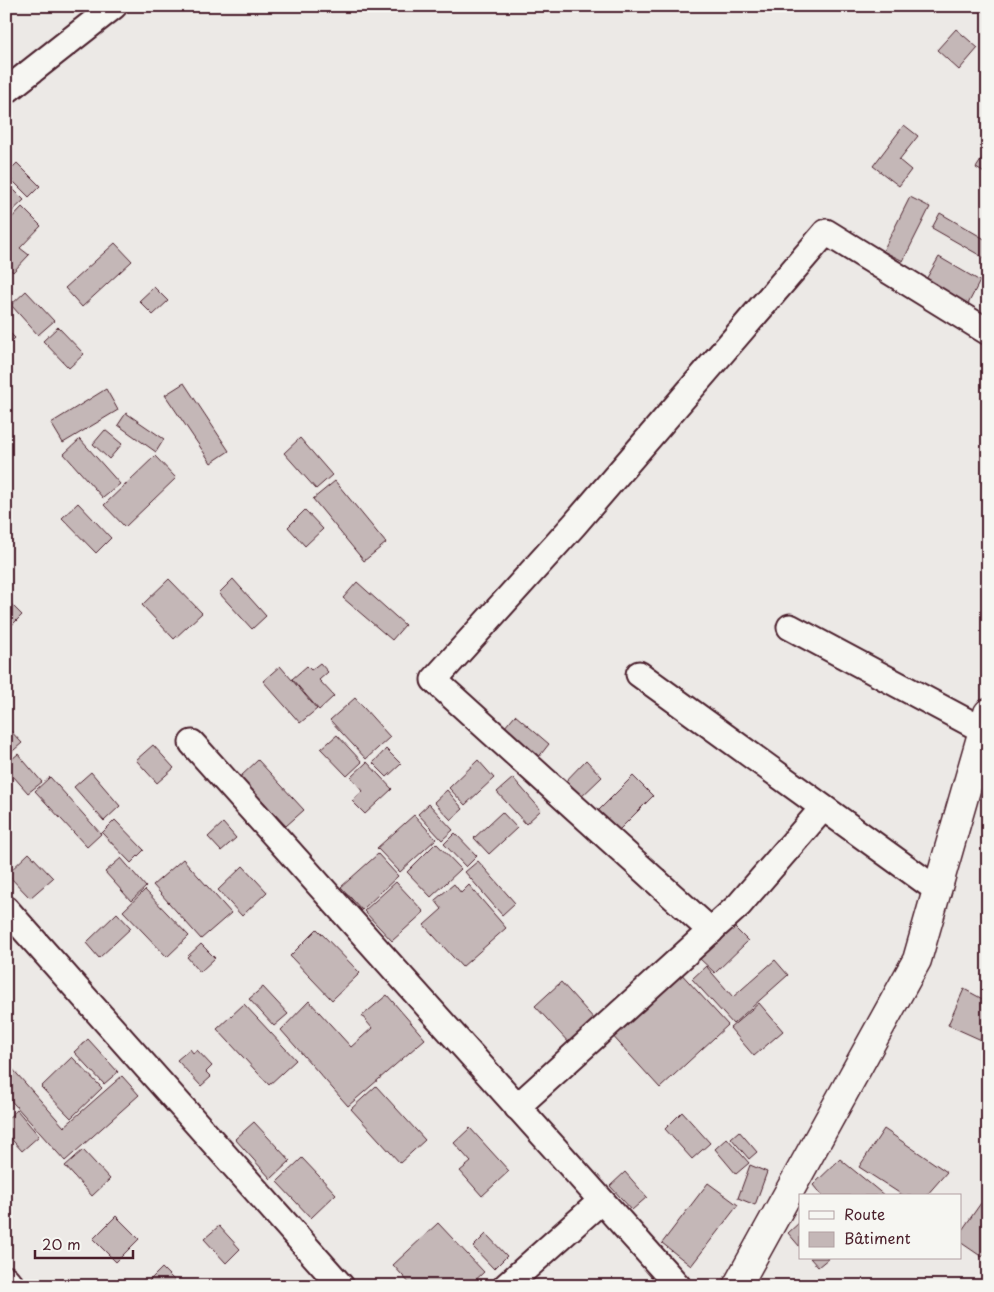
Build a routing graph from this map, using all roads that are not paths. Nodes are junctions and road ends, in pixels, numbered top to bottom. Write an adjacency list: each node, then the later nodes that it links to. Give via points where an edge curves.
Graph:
1 (114, 6): 2 (street)
2 (6, 91)
3 (988, 332): 11 (street, via 826,232 574,525 434,680)
4 (790, 627): 6 (street)
5 (639, 674): 8 (street)
6 (985, 722): 9 (street)
7 (192, 743): 12 (street)
8 (824, 808): 9 (street); 11 (street, via 739,905)
9 (937, 890): 19 (street, via 917,960)
10 (6, 909): 16 (street)
11 (710, 931): 12 (street)
12 (517, 1107): 13 (street)
13 (601, 1201): 17 (street); 18 (street)
14 (6, 1279): 15 (street)
15 (12, 1286)
16 (341, 1286)
17 (506, 1286)
18 (678, 1286)
19 (737, 1286)

